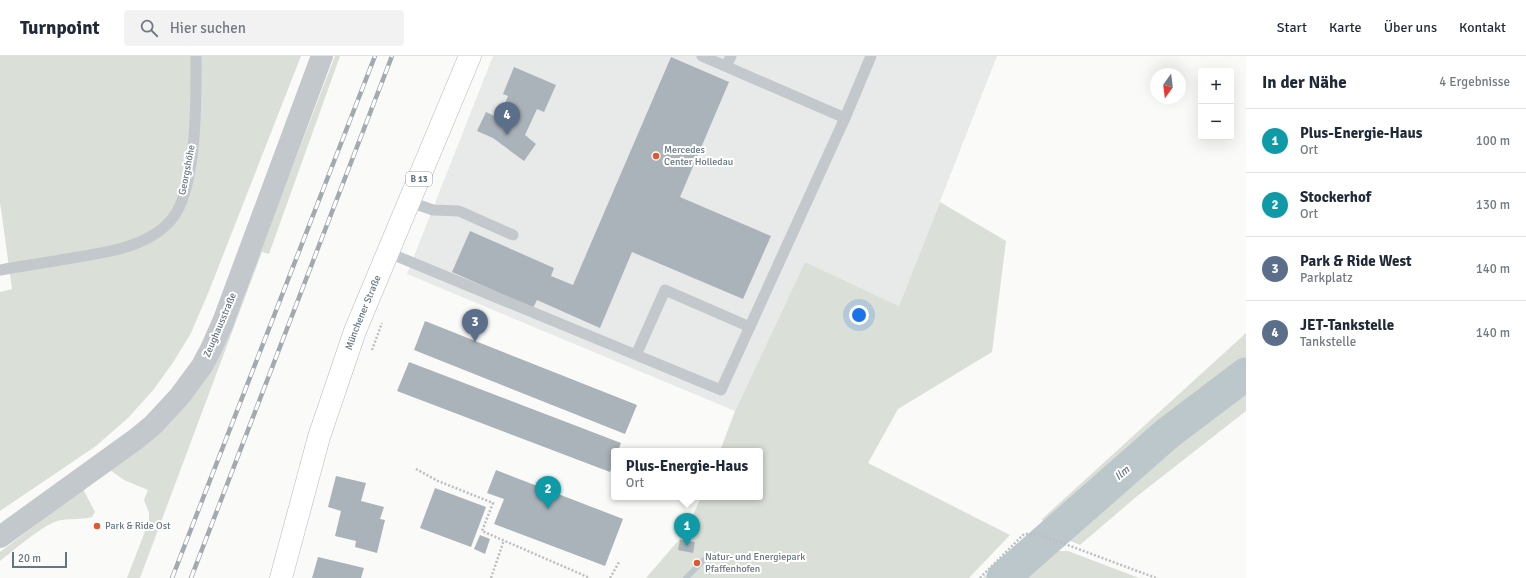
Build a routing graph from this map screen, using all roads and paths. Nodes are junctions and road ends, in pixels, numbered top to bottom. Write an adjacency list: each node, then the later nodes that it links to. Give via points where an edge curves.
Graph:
1 (196, 56): 12 (lane, Georgshöhe, via 196,100 189,174 179,207 172,219 147,238 110,252)
2 (322, 56): 16 (street, Zeughausstraße, via 223,322 202,366 179,397 136,439)
3 (470, 56): 9 (main road, Münchener Straße / B 13)
4 (702, 56): 7 (lane)
5 (731, 56): 7 (lane)
6 (871, 56): 8 (lane)
7 (726, 66): 8 (lane)
8 (845, 118): 13 (lane)
9 (410, 202): 10 (lane, via 433,210 459,212); 11 (main road, Münchener Straße / B 13)
10 (513, 235)
11 (388, 253): 14 (lane); 19 (main road, Münchener Straße / B 13, via 355,331 329,404)
12 (0, 270)
13 (750, 327): 14 (lane, via 721,390); 14 (lane, via 665,290)
14 (636, 355)
15 (416, 469): 17 (path, via 438,481 493,503 482,531)
16 (0, 537)
17 (504, 540): 20 (path); 21 (path)
18 (618, 562): 22 (path)
19 (281, 578)
20 (491, 578)
21 (590, 578)
22 (610, 578)
23 (980, 578): 24 (path, via 1024,534 1038,534)
24 (1156, 578)

